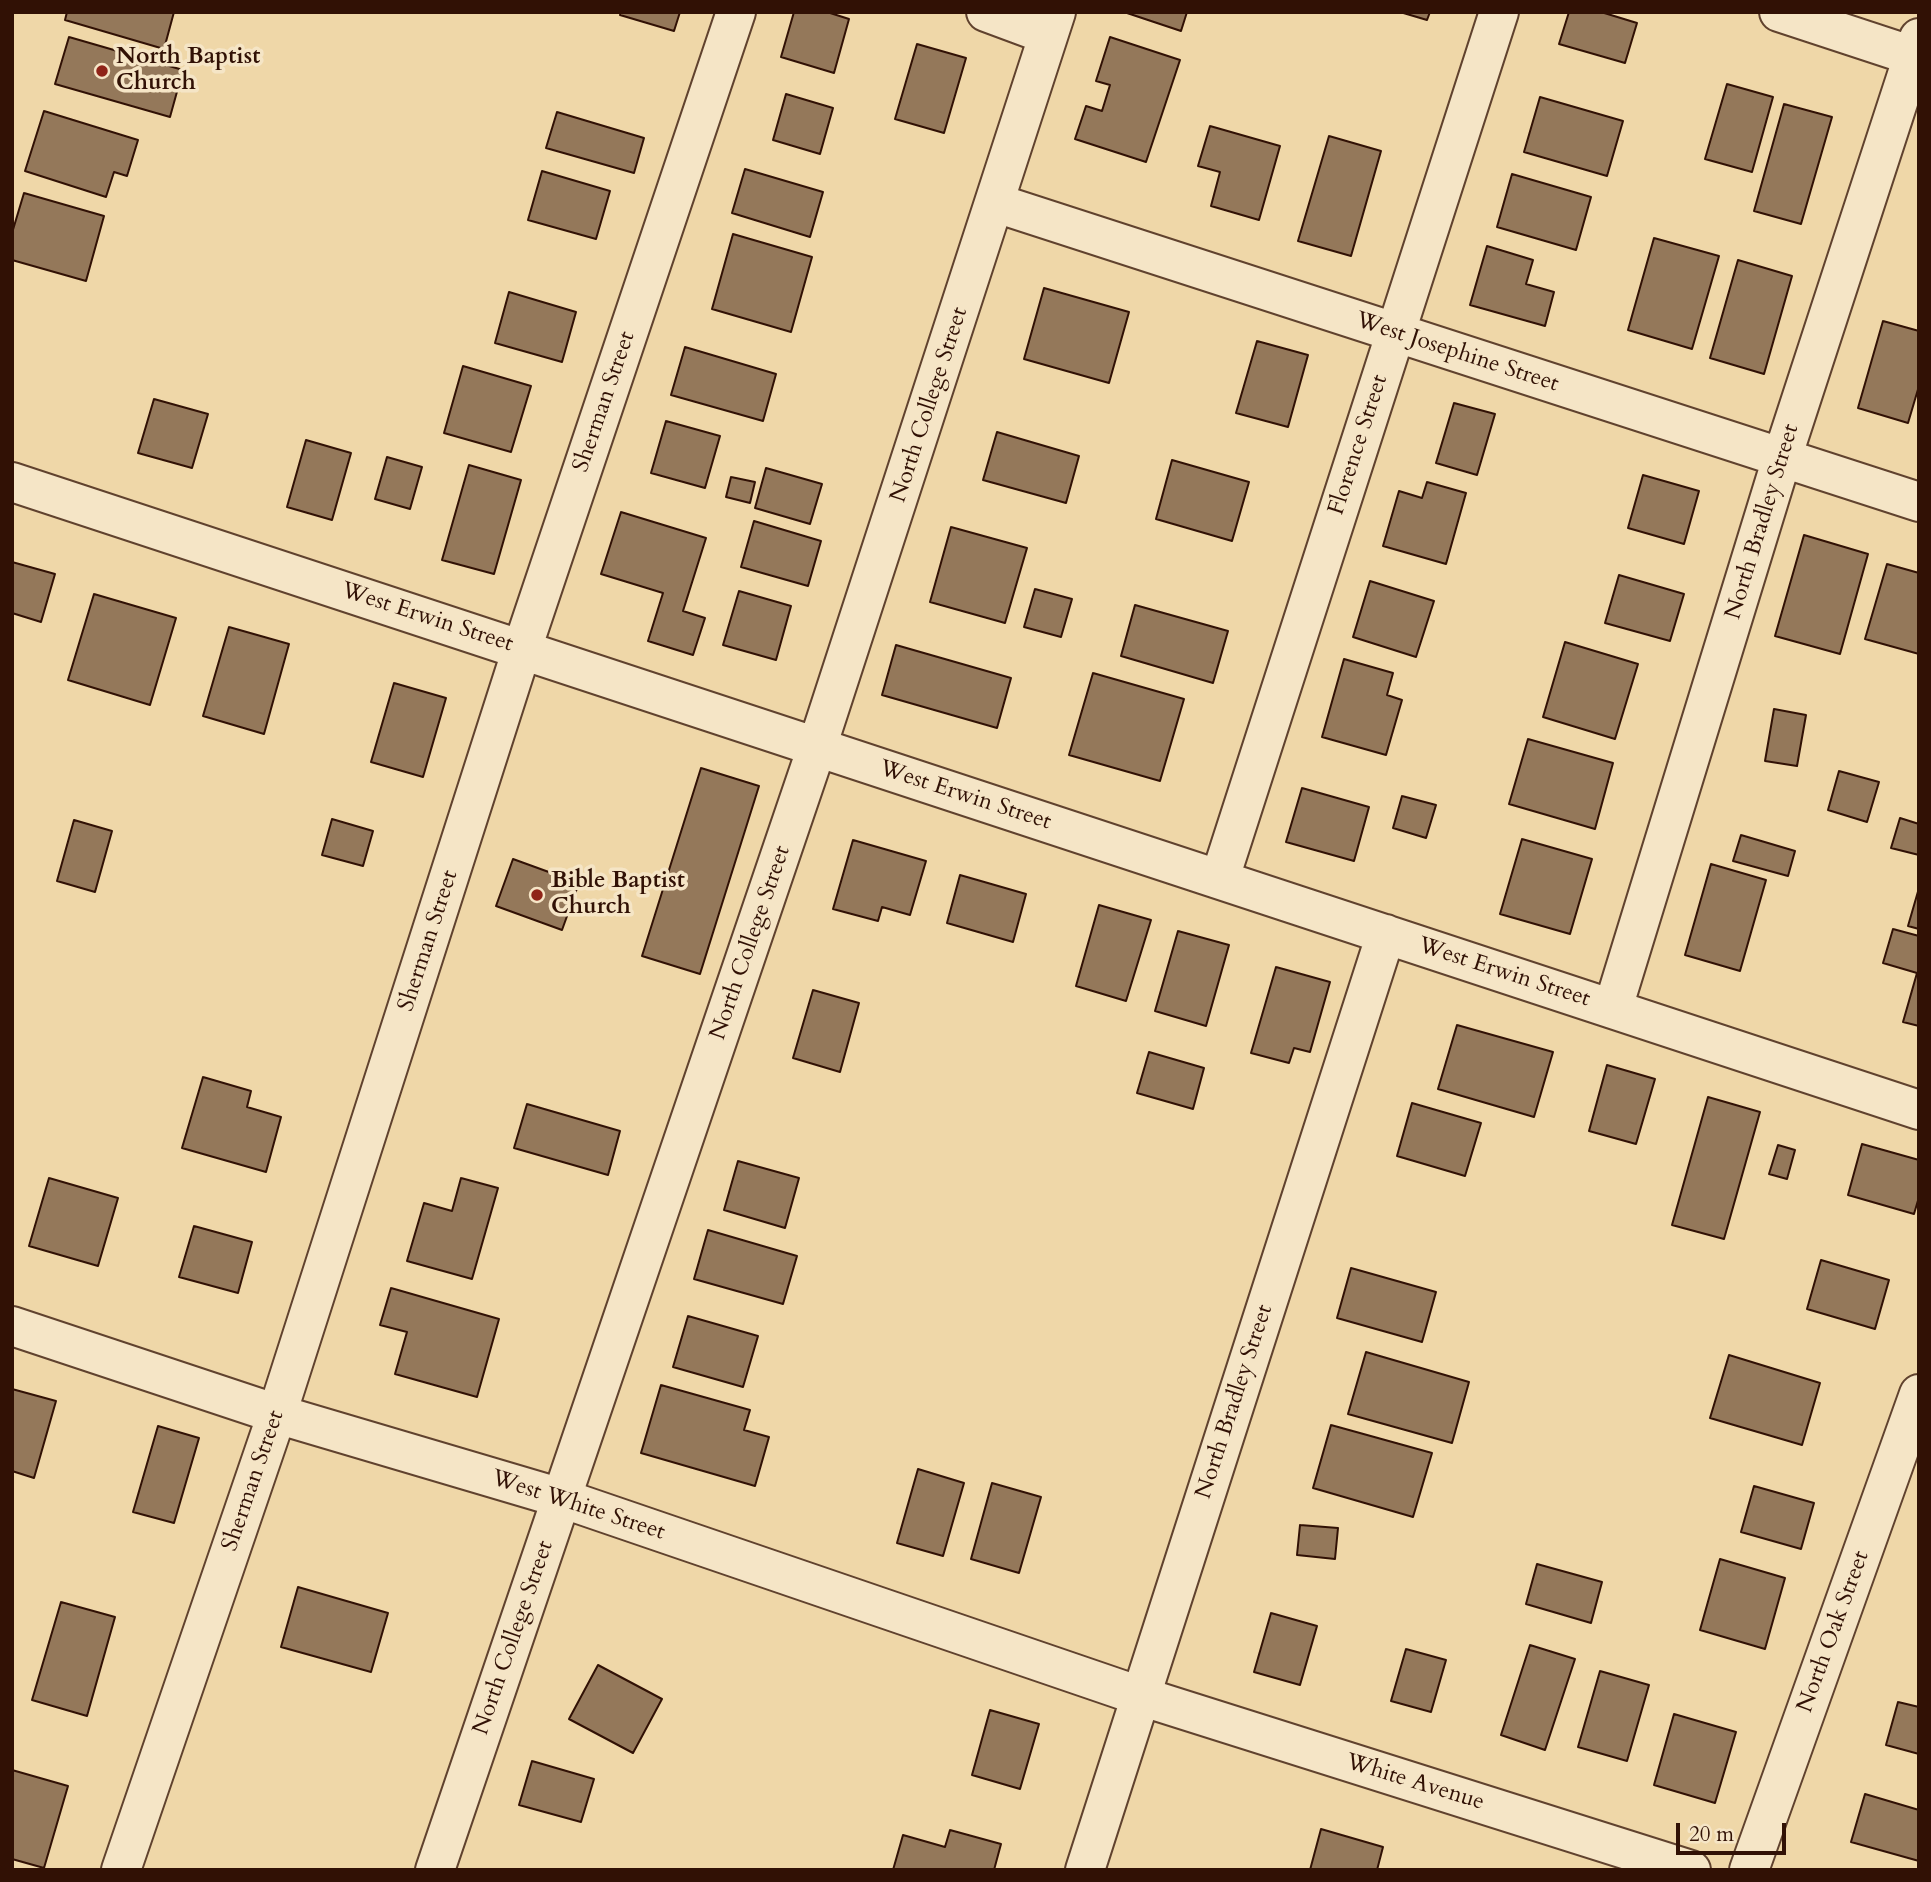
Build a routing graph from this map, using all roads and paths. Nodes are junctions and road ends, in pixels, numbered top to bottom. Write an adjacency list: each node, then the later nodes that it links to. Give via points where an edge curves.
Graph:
1 (736, 12): 12 (street, Sherman Street)
2 (986, 12): 5 (street)
3 (1499, 12): 8 (street, Florence Street)
4 (1779, 12): 6 (street)
5 (1052, 24): 7 (street, North College Street)
6 (1917, 50): 9 (street, North Bradley Street)
7 (996, 204): 8 (street, West Josephine Street); 13 (street, North College Street)
8 (1395, 333): 9 (street, West Josephine Street); 14 (street, Florence Street)
9 (1782, 457): 11 (street, West Josephine Street); 16 (street, North Bradley Street)
10 (12, 482): 12 (street, West Erwin Street)
11 (1919, 502)
12 (522, 649): 13 (street, West Erwin Street); 20 (street, Sherman Street)
13 (817, 747): 14 (street, West Erwin Street); 21 (street, North College Street)
14 (1220, 878): 15 (street, West Erwin Street)
15 (1386, 934): 16 (street, West Erwin Street); 22 (street, North Bradley Street)
16 (1613, 1008): 17 (street, West Erwin Street)
17 (1919, 1110)
18 (12, 1326): 20 (street, West White Street)
19 (1919, 1394): 27 (street, North Oak Street)
20 (277, 1414): 21 (street, West White Street); 23 (street, Sherman Street)
21 (561, 1498): 22 (street, West White Street); 24 (street, North College Street)
22 (1140, 1696): 25 (street, North Bradley Street); 26 (street, White Avenue)
23 (121, 1870)
24 (435, 1870)
25 (1085, 1870)
26 (1691, 1870)
27 (1749, 1870)

